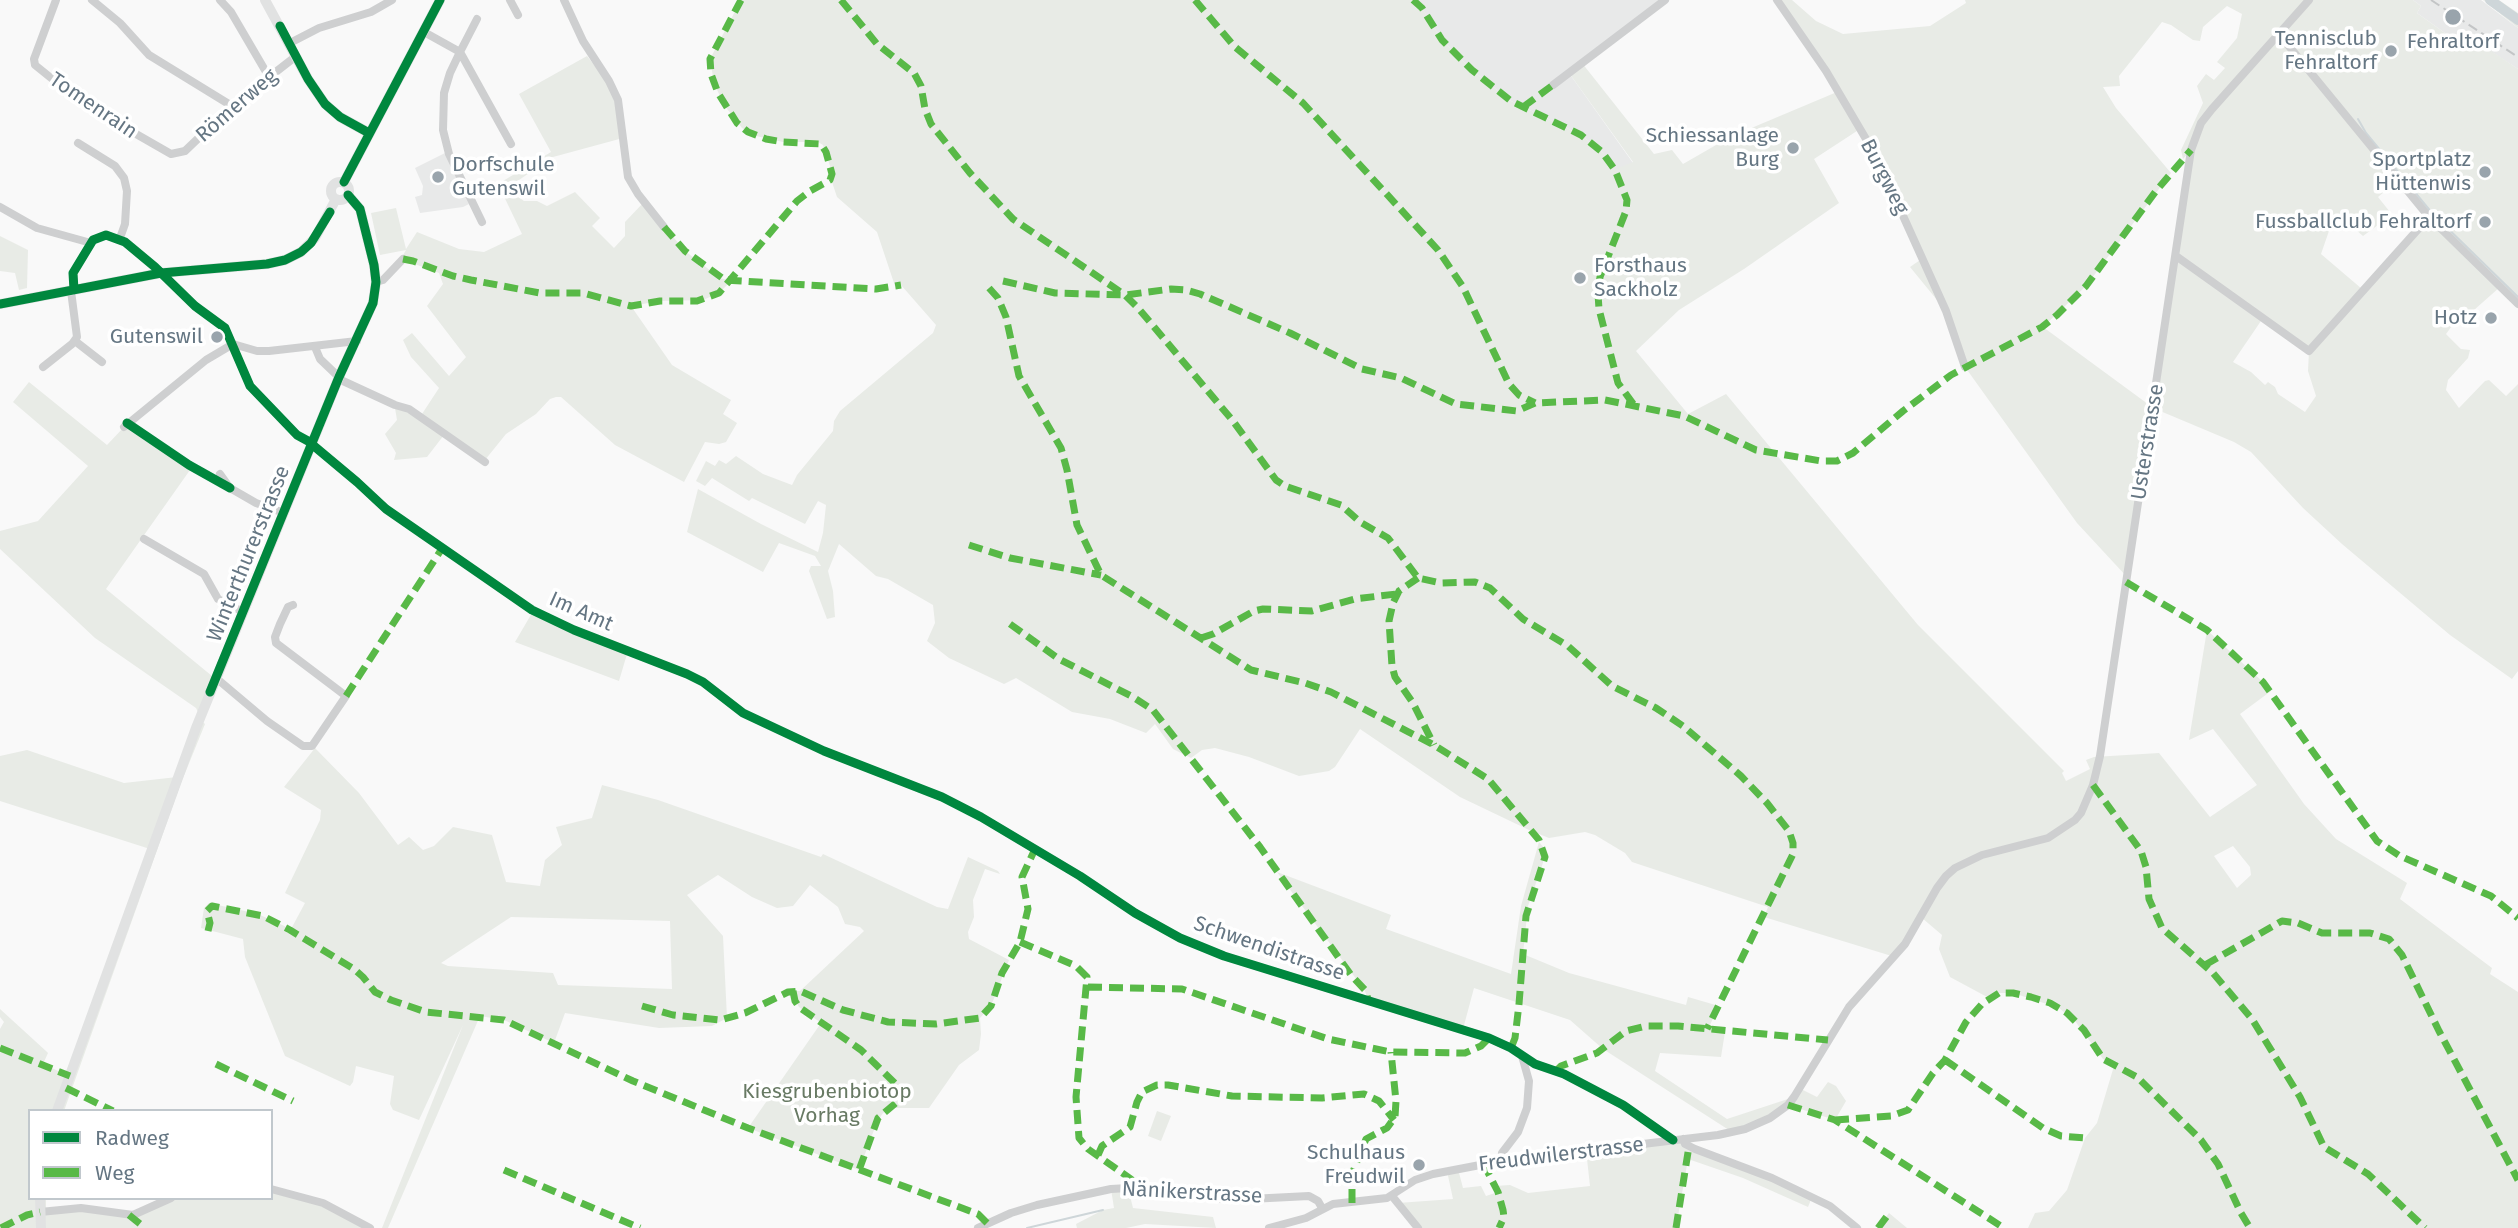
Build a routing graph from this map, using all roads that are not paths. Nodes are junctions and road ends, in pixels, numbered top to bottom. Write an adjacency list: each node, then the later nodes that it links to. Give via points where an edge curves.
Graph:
1 (56, 0): 25 (street, Tomenrain, via 34,65 82,103 168,154)
2 (92, 0): 21 (street, via 149,55)
3 (220, 0): 19 (street)
4 (265, 0): 16 (main road)
5 (392, 0): 16 (street)
6 (510, 0): 12 (street)
7 (564, 0): 32 (street, via 618,100 628,177)
8 (1665, 0): 20 (street)
9 (1777, 0): 48 (street, Burgweg, via 1876,156 1946,311)
10 (2309, 0): 15 (street, Usterstrasse)
11 (436, 2): 14 (main road)
12 (518, 15)
13 (477, 19): 17 (street)
14 (424, 32): 17 (street); 22 (main road)
15 (2279, 34): 30 (street); 35 (street, Usterstrasse, via 2211,109 2195,136)
16 (288, 44): 18 (main road)
17 (460, 52): 24 (street); 31 (street, via 444,93 443,130 449,154)
18 (295, 57): 19 (street, Römerweg); 22 (main road, via 325,104)
19 (269, 77): 21 (street, Römerweg)
20 (1553, 85)
21 (232, 106): 25 (street, Römerweg)
22 (369, 133): 26 (main road)
23 (78, 143): 33 (street, via 115,166 124,178 125,224)
24 (511, 144)
25 (178, 154)
26 (344, 182): 27 (main road); 28 (main road, via 331,187)
27 (348, 195): 28 (main road); 38 (main road, Winterthurerstrasse, via 360,209)
28 (336, 199): 37 (main road, via 315,239 285,260)
29 (0, 207): 34 (street, via 37,228)
30 (2429, 217): 35 (street, via 2309,351); 41 (street)
31 (482, 222)
32 (664, 228)
33 (120, 238): 34 (street, via 103,235); 37 (street, Im Amt)
34 (91, 243): 39 (street, via 73,273)
35 (2176, 256): 60 (street, Usterstrasse, via 2093,785 2081,813 2058,833)
36 (402, 260): 38 (street)
37 (161, 273): 39 (main road); 44 (street, Im Amt, via 225,328)
38 (376, 282): 43 (main road, Winterthurerstrasse, via 373,303)
39 (73, 290): 40 (main road); 42 (street)
40 (0, 304)
41 (2518, 304)
42 (75, 341): 46 (street); 47 (street)
43 (352, 341): 45 (street); 49 (main road, Winterthurerstrasse)
44 (233, 344): 45 (street, via 261,351); 50 (street, via 206,360); 51 (street, Im Amt, via 256,393)
45 (315, 347): 49 (street)
46 (102, 362)
47 (43, 367)
48 (1965, 367)
49 (337, 376): 51 (main road, Winterthurerstrasse); 52 (street, via 409,409)
50 (124, 427)
51 (312, 445): 54 (main road, Winterthurerstrasse); 59 (street, Im Amt, via 386,509 532,610 704,682 743,713)
52 (485, 462)
53 (220, 474): 54 (street, via 230,488)
54 (284, 513): 57 (main road, Winterthurerstrasse)
55 (144, 539): 57 (street, via 204,574 218,599)
56 (293, 605): 58 (street, via 280,624 276,643 346,696 312,746 303,746 267,721)
57 (243, 612): 58 (main road, Winterthurerstrasse)
58 (216, 678): 64 (main road, Winterthurerstrasse)
59 (864, 767): 61 (street, Schwendistrasse, via 981,817 1147,920 1202,947 1478,1034)
60 (1982, 855): 65 (street, Freudwilerstrasse, via 1955,868 1937,888 1911,936 1844,1013 1788,1105 1745,1129)
61 (1522, 1056): 62 (street, Schwendistrasse); 63 (street)
62 (1543, 1067): 63 (street); 65 (street, Schwendistrasse, via 1623,1105)
63 (1529, 1081): 66 (street, via 1524,1118)
64 (58, 1109)
65 (1678, 1140): 66 (street, Freudwilerstrasse); 78 (street, Schwendistrasse, via 1830,1206)
66 (1501, 1161): 68 (street, Freudwilerstrasse, via 1420,1178)
67 (273, 1190): 74 (street, via 323,1203)
68 (1392, 1196): 71 (street, Freudwilerstrasse); 77 (street)
69 (40, 1200): 72 (main road)
70 (167, 1200): 72 (street, via 133,1215 81,1208)
71 (1322, 1208): 75 (street, Nänikerstrasse, via 1309,1196 1221,1199 1128,1188 1037,1205); 76 (street, Freudwilerstrasse, via 1306,1218)
72 (40, 1212): 73 (main road)
73 (41, 1228)
74 (370, 1228)
75 (978, 1228)
76 (1269, 1228)
77 (1418, 1228)
78 (1857, 1228)

